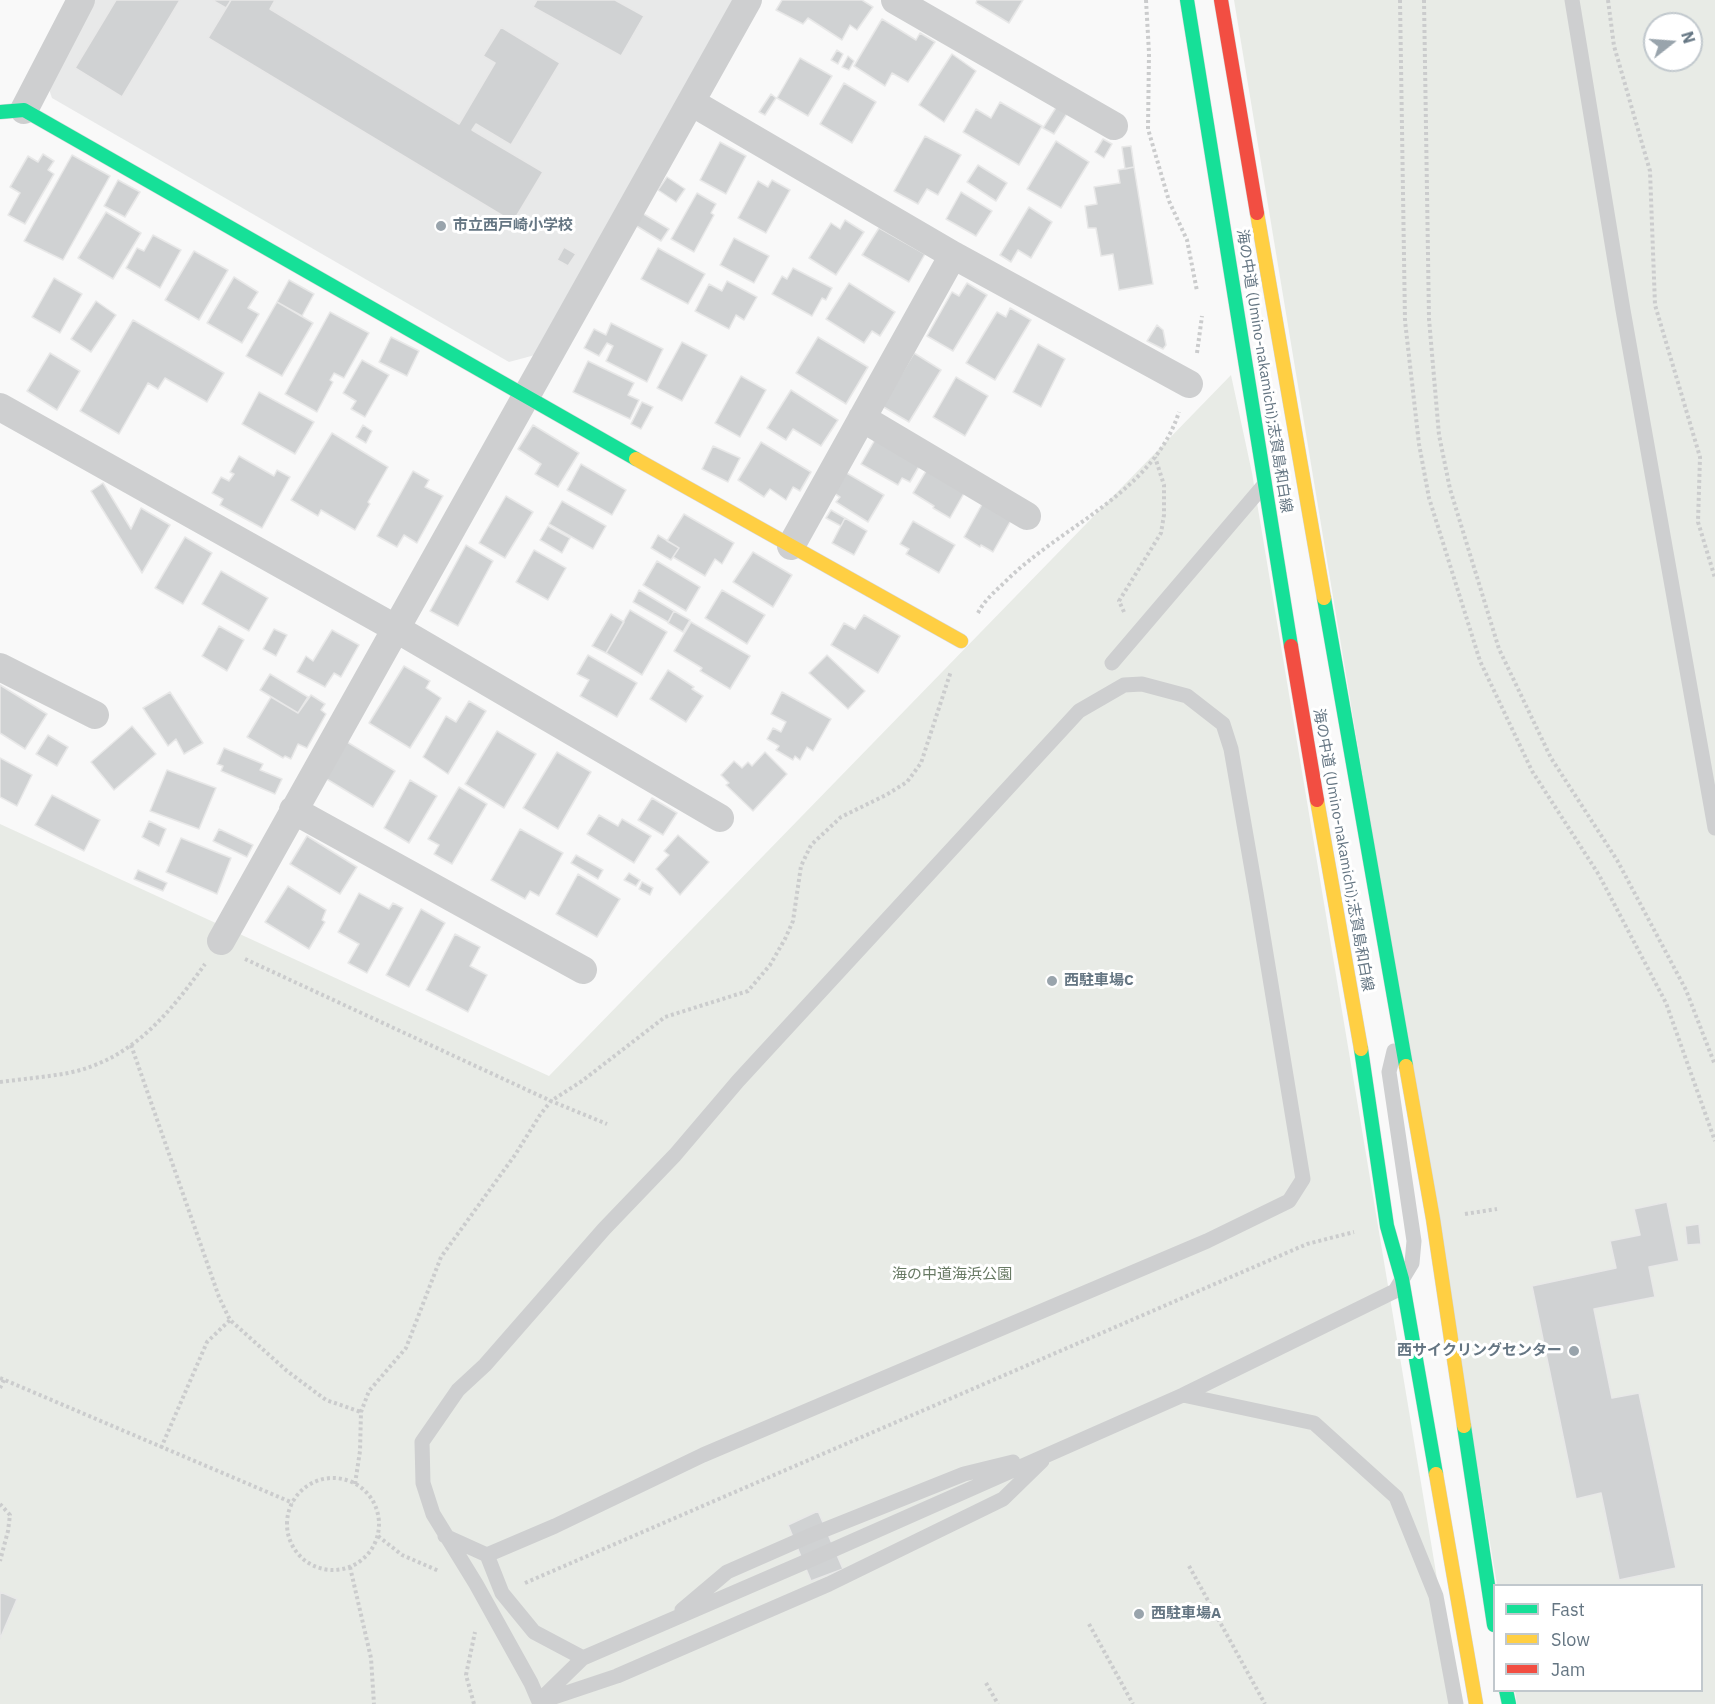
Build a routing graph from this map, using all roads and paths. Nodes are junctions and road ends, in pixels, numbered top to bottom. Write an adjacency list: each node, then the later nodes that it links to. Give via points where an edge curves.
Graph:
1 (81, 0): 12 (street)
2 (748, 0): 11 (street)
3 (895, 0): 13 (street)
4 (1146, 0): 15 (path, via 1148,129 1169,201 1187,240)
5 (1187, 0): 22 (main road, 海の中道 (Umino-nakamichi);志賀島和白線)
6 (1221, 0): 37 (main road, 海の中道 (Umino-nakamichi);志賀島和白線)
7 (1400, 0): 43 (path, via 1405,321 1429,498 1480,661 1532,771 1599,875 1666,1003)
8 (1424, 0): 39 (path, via 1429,319 1439,435 1450,489 1499,649 1551,758 1617,860 1686,990)
9 (1572, 0): 34 (lane)
10 (1608, 0): 25 (path, via 1614,46 1650,171 1655,305 1700,457 1698,522)
11 (691, 102): 14 (street); 18 (street)
12 (12, 111): 18 (main road)
13 (1114, 126)
14 (953, 255): 17 (street); 20 (street)
15 (1198, 293)
16 (1202, 314): 17 (path)
17 (1189, 384): 21 (path, via 1173,430)
18 (525, 397): 24 (main road); 26 (street)
19 (0, 407): 26 (street)
20 (862, 418): 23 (street); 24 (street)
21 (1154, 456): 27 (path, via 1164,485 1161,533 1119,601); 28 (path, via 1137,479 1024,564 982,604)
22 (1266, 484): 27 (lane); 46 (main road, 海の中道 (Umino-nakamichi);志賀島和白線)
23 (1027, 516)
24 (791, 546): 28 (main road)
25 (1715, 578)
26 (395, 628): 32 (street); 33 (street)
27 (1135, 636): 29 (lane)
28 (962, 641): 41 (path, via 921,763 907,782 841,817 811,845 801,866 793,921 770,965 748,991 665,1017)
29 (1112, 663)
30 (0, 668): 31 (street)
31 (95, 714)
32 (293, 810): 35 (street); 36 (street)
33 (720, 818)
34 (1715, 828)
35 (221, 941): 38 (path, via 181,998 154,1028); 41 (path, via 242,957)
36 (583, 970)
37 (1400, 1028): 45 (main road, 海の中道 (Umino-nakamichi);志賀島和白線); 47 (lane, via 1389,1072 1414,1240 1412,1263)
38 (131, 1045): 40 (path, via 117,1056 70,1072); 48 (path)
39 (1715, 1065)
40 (0, 1082)
41 (551, 1101): 42 (path); 52 (path, via 441,1257 406,1348 369,1391)
42 (607, 1124)
43 (1715, 1141)
44 (1497, 1209): 45 (path)
45 (1433, 1219): 67 (main road, 海の中道 (Umino-nakamichi);志賀島和白線)
46 (1387, 1226): 47 (main road, 海の中道 (Umino-nakamichi);志賀島和白線); 65 (path, via 1307,1244)
47 (1402, 1279): 51 (lane, via 1395,1291); 79 (main road, 海の中道 (Umino-nakamichi);志賀島和白線)
48 (230, 1320): 52 (path, via 326,1400); 53 (path, via 207,1342)
49 (2, 1379): 50 (path); 53 (path)
50 (0, 1388)
51 (1183, 1395): 54 (lane); 78 (lane, via 1314,1423 1396,1497 1436,1596)
52 (361, 1413): 55 (path)
53 (161, 1448): 56 (path)
54 (1051, 1453): 68 (lane); 68 (lane, via 963,1474 809,1536 727,1572); 72 (lane, via 1003,1499 830,1584 617,1676)
55 (355, 1484): 56 (path, via 324,1479 309,1485); 58 (path, via 368,1494 376,1508)
56 (293, 1503): 63 (path, via 287,1525 297,1553 321,1569)
57 (0, 1504): 61 (path, via 10,1515)
58 (378, 1536): 63 (path, via 372,1550); 64 (path, via 402,1555 446,1574)
59 (445, 1536): 60 (lane); 60 (lane, via 423,1483 422,1442 458,1390 485,1365 874,931 1079,711 1124,685 1142,684 1188,696 1222,724 1231,749 1303,1179 1289,1201 1208,1241 703,1455); 64 (lane)
60 (487, 1555): 65 (lane)
61 (0, 1561)
62 (1189, 1566): 77 (path)
63 (350, 1567): 73 (path, via 371,1658)
64 (465, 1568): 66 (lane)
65 (502, 1593): 70 (lane, via 534,1632)
66 (487, 1605): 72 (lane); 74 (path, via 476,1630 466,1675)
67 (1493, 1618)
68 (670, 1620): 70 (lane)
69 (1089, 1624): 76 (path)
70 (583, 1658): 72 (lane)
71 (986, 1683): 75 (path)
72 (540, 1703)
73 (374, 1704)
74 (474, 1704)
75 (998, 1704)
76 (1133, 1704)
77 (1265, 1704)
78 (1456, 1704)
79 (1476, 1704)

